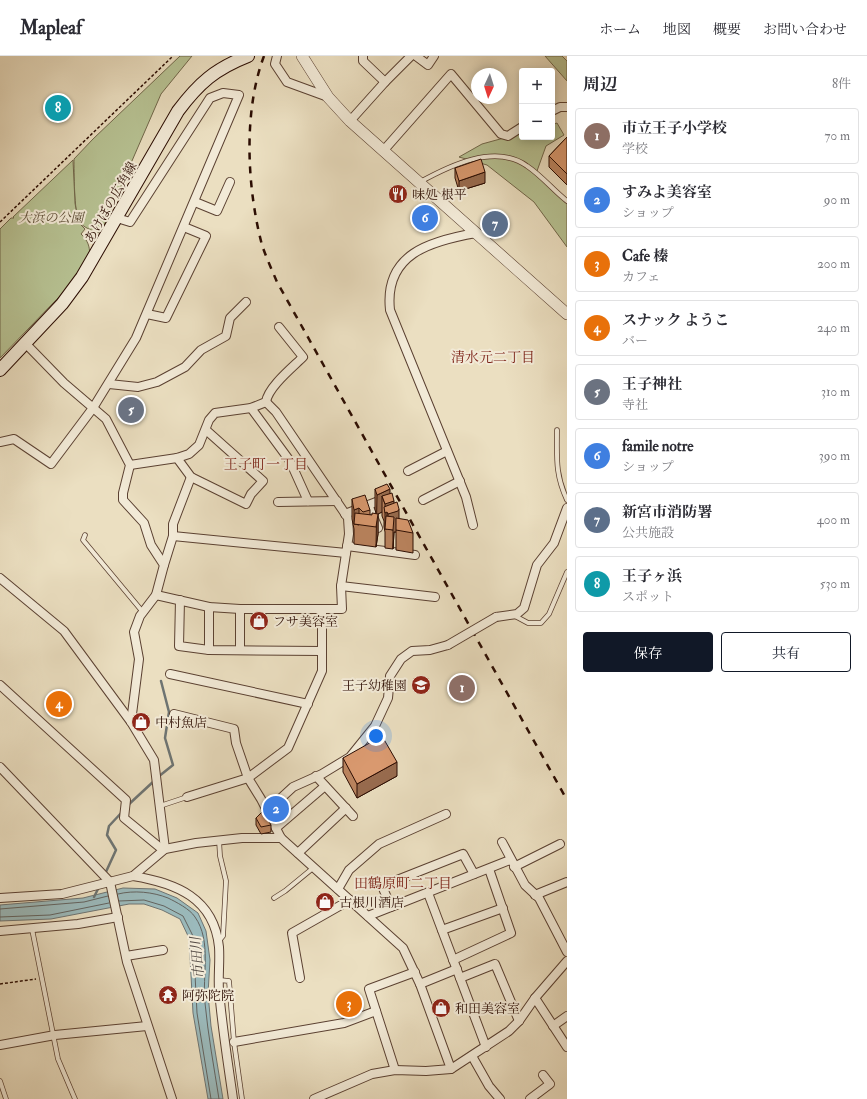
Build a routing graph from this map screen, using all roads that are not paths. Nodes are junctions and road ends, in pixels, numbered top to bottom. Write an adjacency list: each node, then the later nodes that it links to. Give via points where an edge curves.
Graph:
1 (248, 56): 19 (main road, あけぼの広角線, via 232,62 208,77 178,110)
2 (277, 56): 9 (street, via 276,64 287,82)
3 (302, 56): 9 (street)
4 (363, 56): 8 (street, via 363,61)
5 (411, 56): 8 (street)
6 (416, 56): 7 (street, via 428,65)
7 (434, 56)
8 (384, 82): 12 (street)
9 (328, 97): 12 (street)
10 (567, 107): 11 (street)
11 (555, 110)
12 (350, 121): 14 (street)
13 (519, 129): 14 (street, via 508,136 501,134 451,74)
14 (384, 150): 16 (street)
15 (230, 182): 18 (street, via 217,211)
16 (419, 182): 17 (lane, via 484,156 510,158 527,166); 21 (street)
17 (567, 201)
18 (195, 202): 19 (street, via 239,95 223,93 210,98 130,222); 20 (street)
19 (117, 218): 26 (main road, あけぼの広角線, via 82,278)
20 (184, 227): 23 (street); 23 (street, via 206,236 166,318)
21 (476, 232): 24 (street); 35 (street, via 456,236 409,255 392,278 388,295 390,310)
22 (246, 302): 28 (street, via 230,318 226,336 202,350 184,367 157,382 138,387)
23 (147, 314): 28 (street)
24 (567, 314)
25 (279, 327): 29 (street, via 303,357 280,379 266,397)
26 (26, 344): 27 (main road, あけぼの広角線); 30 (street)
27 (0, 370)
28 (109, 384): 30 (street)
29 (266, 402): 31 (street); 44 (street, via 276,412)
30 (93, 408): 34 (street, via 51,464 14,439); 37 (street, via 106,419)
31 (251, 408): 32 (street, via 215,413 209,420); 46 (street, via 290,461)
32 (206, 430): 36 (street, via 199,445 189,454); 39 (street, via 263,481 246,504)
33 (557, 430): 43 (lane, via 556,470)
34 (0, 442)
35 (447, 451): 38 (street); 40 (street)
36 (177, 458): 37 (street); 39 (street)
37 (130, 465): 56 (street, via 123,500 144,523 151,545)
38 (408, 472)
39 (191, 477): 53 (street, via 173,524)
40 (460, 480): 42 (street); 50 (street)
41 (387, 498): 47 (street)
42 (423, 500)
43 (567, 500)
44 (337, 501): 46 (street); 49 (street)
45 (278, 502): 46 (street)
46 (308, 502)
47 (368, 505): 49 (street); 51 (street)
48 (567, 510): 67 (street, via 554,543 537,565 524,608 518,614)
49 (345, 514): 54 (street, via 348,518 349,534)
50 (473, 526)
51 (378, 528)
52 (85, 535): 66 (lane, via 83,540)
53 (173, 536): 54 (street); 56 (street)
54 (347, 549): 55 (street); 59 (street)
55 (415, 555)
56 (164, 565): 60 (street)
57 (567, 572): 67 (lane, via 549,614 541,624 528,623)
58 (0, 578): 75 (street, via 64,631)
59 (341, 586): 61 (street); 65 (street, via 342,609)
60 (156, 594): 62 (street); 66 (street)
61 (435, 597)
62 (180, 600): 63 (street); 68 (street, via 179,646)
63 (209, 607): 64 (street); 68 (street)
64 (240, 609): 65 (street); 69 (street)
65 (322, 609): 70 (street)
66 (142, 612): 75 (street, via 134,632 139,659)
67 (512, 614): 77 (street, bridge, via 496,617 448,645 412,652 400,659 390,676 388,698 375,726 350,757)
68 (209, 650): 69 (street)
69 (240, 650): 70 (street)
70 (322, 651): 73 (street, via 322,671)
71 (170, 674): 73 (street)
72 (0, 686): 91 (street, via 126,800 124,818)
73 (308, 704): 78 (street, via 288,748)
74 (174, 714): 78 (street, via 234,729)
75 (131, 722): 81 (street, via 154,760)
76 (0, 767): 98 (street)
77 (316, 776): 79 (street); 83 (street, via 293,788)
78 (248, 778): 80 (street); 83 (street)
79 (326, 786): 82 (street); 86 (street)
80 (187, 797): 81 (lane)
81 (160, 806): 91 (street)
82 (346, 808): 85 (street); 92 (street)
83 (267, 811): 86 (street)
84 (446, 814): 100 (street, via 379,844 349,870)
85 (353, 816)
86 (276, 828): 87 (street)
87 (280, 838): 88 (street); 92 (street)
88 (219, 840): 91 (street); 113 (lane, via 226,881 223,936)
89 (502, 842): 93 (street)
90 (560, 844): 93 (street)
91 (164, 850): 97 (street)
92 (298, 853): 94 (street)
93 (512, 864): 95 (street); 102 (street, via 525,885)
94 (314, 867): 100 (street); 104 (lane)
95 (489, 868): 96 (street); 107 (street)
96 (474, 874): 101 (street); 106 (street, via 463,854 382,886)
97 (133, 876): 98 (street); 113 (street, via 160,881 191,896 215,927)
98 (110, 882): 103 (street, via 62,894); 108 (street)
99 (567, 882): 102 (street)
100 (338, 889): 105 (street)
101 (428, 893): 106 (street); 111 (street)
102 (535, 895): 115 (street, via 539,898)
103 (0, 898)
104 (274, 898)
105 (350, 900): 109 (street); 121 (street, via 292,932)
106 (391, 907): 109 (street)
107 (503, 908): 111 (street); 117 (street, via 511,934)
108 (117, 914): 110 (street, via 78,924); 116 (street)
109 (368, 916): 120 (street, via 403,948)
110 (32, 929): 112 (street); 131 (lane)
111 (442, 930): 117 (street)
112 (0, 931)
113 (218, 942): 123 (street)
114 (163, 950): 116 (street)
115 (567, 952)
116 (126, 956): 129 (street)
117 (453, 960): 119 (street)
118 (567, 961): 125 (street)
119 (457, 969): 122 (street); 124 (street)
120 (415, 972): 124 (street); 126 (street, via 369,989)
121 (300, 978)
122 (460, 978): 128 (street, via 495,964); 134 (street)
123 (219, 980): 132 (lane, via 230,981); 144 (street)
124 (420, 984): 137 (street)
125 (535, 998): 128 (street); 130 (street)
126 (376, 1011): 132 (street, via 344,1022); 138 (street)
127 (567, 1016): 130 (street)
128 (519, 1021): 134 (street, via 510,1032)
129 (147, 1026): 131 (street); 143 (street)
130 (553, 1026): 135 (street)
131 (53, 1036): 133 (street); 142 (lane, via 58,1059)
132 (234, 1042): 145 (lane)
133 (0, 1045)
134 (486, 1047): 136 (street)
135 (567, 1047)
136 (472, 1056): 137 (street); 147 (street, via 489,1086)
137 (451, 1069): 138 (street)
138 (395, 1070): 146 (street, via 358,1079)
139 (543, 1075): 148 (street, via 550,1084)
140 (0, 1081): 141 (lane)
141 (6, 1099)
142 (75, 1099)
143 (172, 1099)
144 (233, 1099)
145 (242, 1099)
146 (314, 1099)
147 (500, 1099)
148 (530, 1099)

